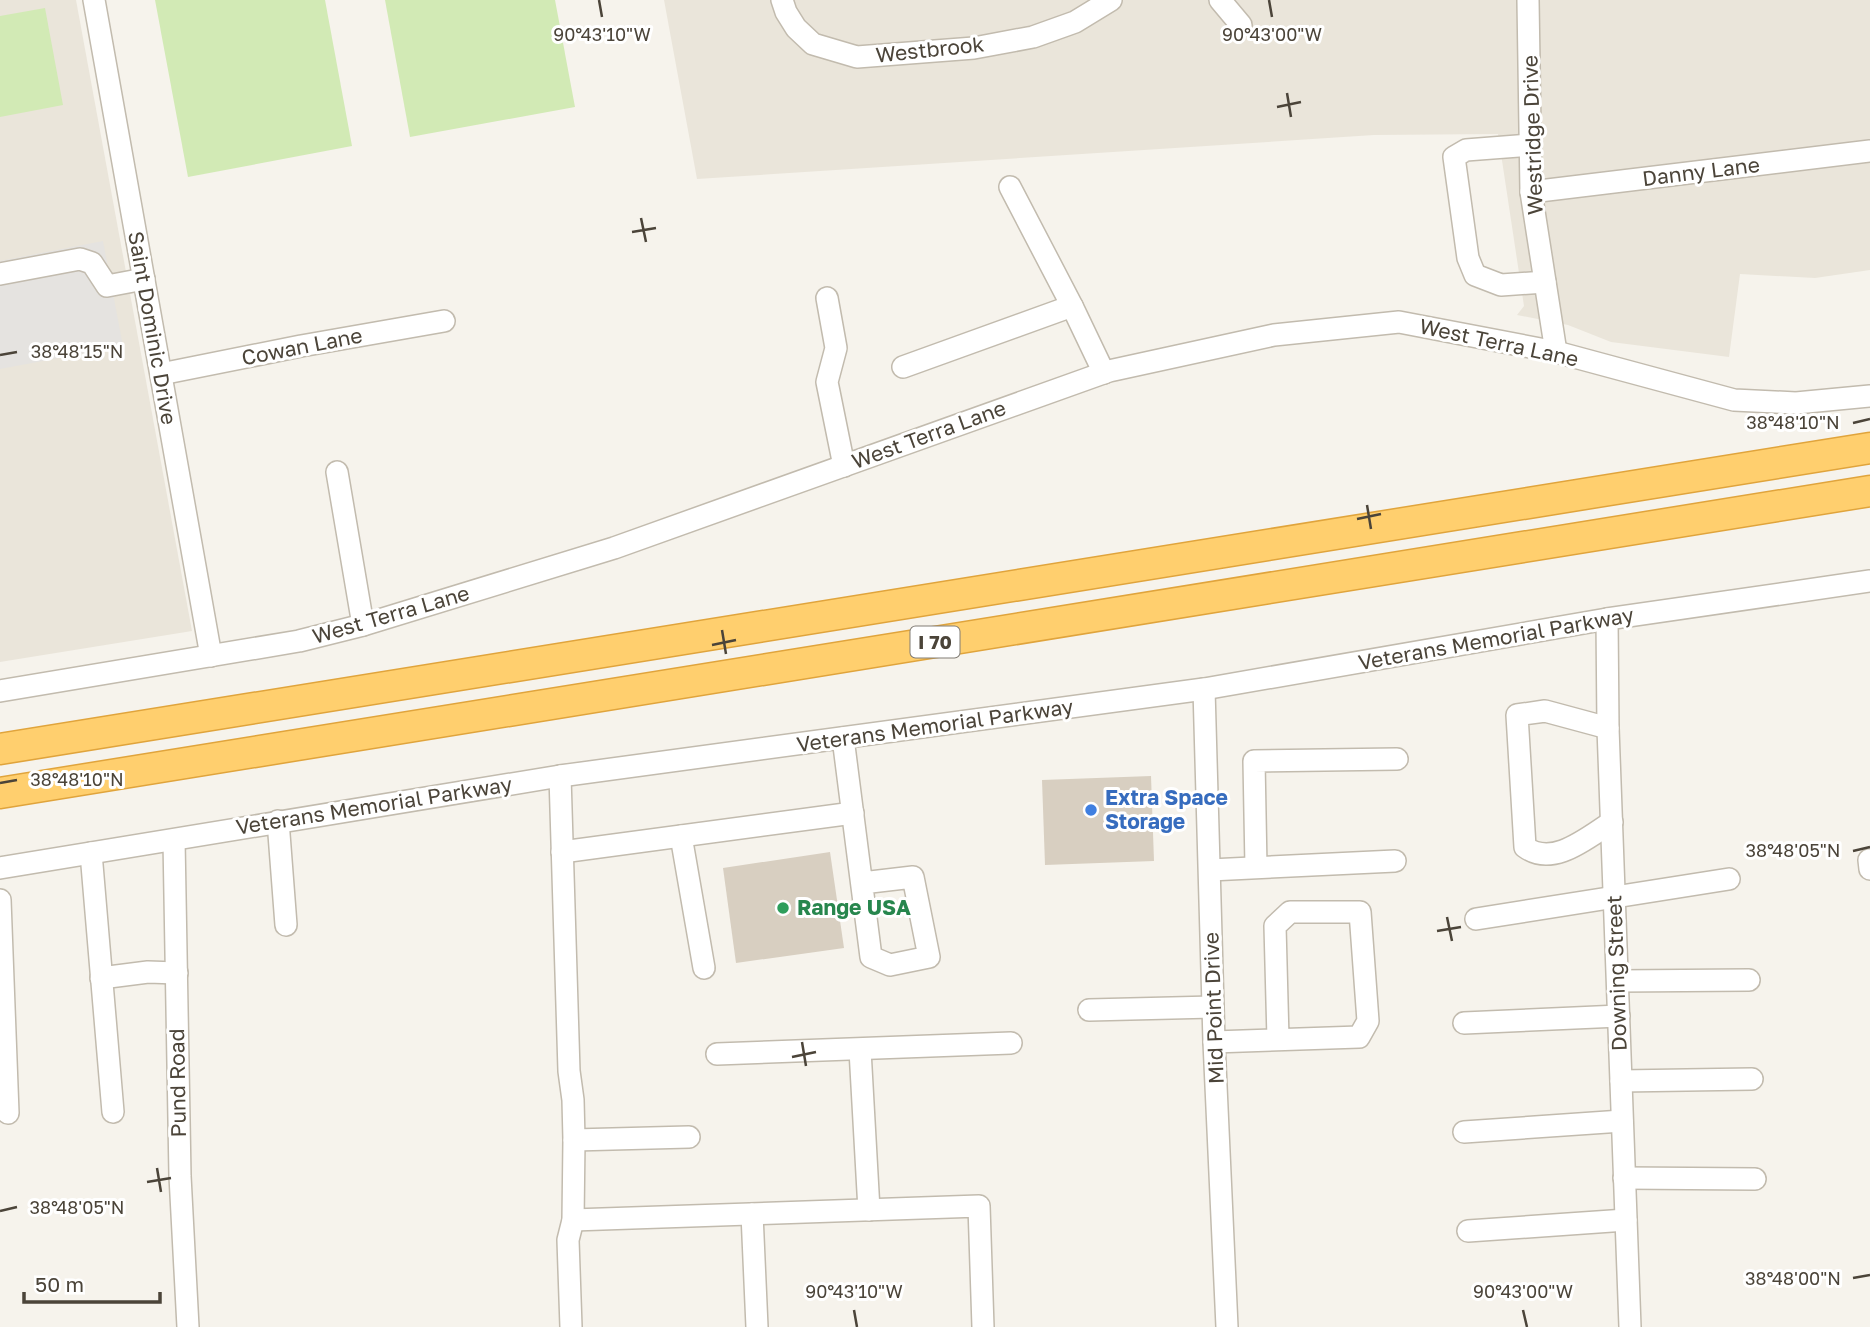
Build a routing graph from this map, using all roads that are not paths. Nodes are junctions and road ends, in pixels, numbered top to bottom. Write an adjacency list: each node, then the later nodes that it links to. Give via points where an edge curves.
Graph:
1 (94, 0): 12 (street, Saint Dominic Drive)
2 (782, 0): 5 (street, Westbrook, via 796,28 813,44 857,57 974,48 1033,37 1075,22)
3 (1220, 0): 6 (street)
4 (1528, 0): 7 (street, Westridge Drive)
5 (1100, 3)
6 (1241, 25)
7 (1531, 145): 10 (street, Westridge Drive); 13 (street, via 1466,150 1454,157 1468,258 1475,275 1501,285)
8 (1870, 151): 10 (street, Danny Lane)
9 (1010, 187): 15 (street)
10 (1531, 192): 13 (street, Westridge Drive)
11 (0, 274): 12 (street, via 79,259 92,263 107,286)
12 (144, 279): 20 (street, Saint Dominic Drive)
13 (1545, 282): 17 (street, Westridge Drive)
14 (827, 298): 23 (street, via 836,348 827,382)
15 (1072, 306): 18 (street); 19 (street)
16 (444, 321): 20 (street, Cowan Lane)
17 (1556, 352): 19 (street, West Terra Lane, via 1399,322 1274,335); 21 (street, West Terra Lane, via 1734,400 1796,403)
18 (903, 367)
19 (1104, 373): 23 (street, West Terra Lane)
20 (161, 374): 29 (street, Saint Dominic Drive)
21 (1870, 396)
22 (1870, 448): 34 (highway, I 70)
23 (844, 466): 28 (street, West Terra Lane, via 614,548)
24 (337, 472): 28 (street)
25 (1870, 491): 37 (highway, I 70)
26 (1870, 580): 27 (street, Veterans Memorial Parkway)
27 (1607, 620): 30 (street, Veterans Memorial Parkway); 32 (street, Downing Street)
28 (363, 625): 29 (street, West Terra Lane)
29 (211, 656): 31 (street, West Terra Lane)
30 (1204, 689): 33 (street, Veterans Memorial Parkway); 50 (street, Mid Point Drive)
31 (0, 691)
32 (1608, 727): 40 (street, Downing Street); 40 (street, via 1545,711 1517,715 1525,848 1532,853 1560,854)
33 (843, 738): 36 (street, Veterans Memorial Parkway); 38 (street)
34 (0, 749)
35 (1397, 759): 47 (street, via 1254,761)
36 (559, 776): 39 (street, Veterans Memorial Parkway); 43 (street)
37 (0, 793)
38 (853, 813): 41 (street); 52 (street)
39 (278, 821): 42 (street, Veterans Memorial Parkway); 56 (street)
40 (1612, 822): 53 (street, Downing Street)
41 (681, 836): 43 (street); 57 (street)
42 (174, 840): 44 (street, Veterans Memorial Parkway); 58 (street, Pund Road)
43 (562, 852): 78 (street)
44 (91, 853): 48 (street, Veterans Memorial Parkway); 59 (street)
45 (1869, 860): 49 (street)
46 (1395, 861): 47 (street)
47 (1256, 867): 50 (street)
48 (0, 868)
49 (1870, 869)
50 (1210, 870): 62 (street, Mid Point Drive)
51 (1729, 879): 53 (street)
52 (862, 883): 52 (street, via 871,957 890,965 929,957 913,877)
53 (1614, 898): 55 (street); 61 (street, Downing Street)
54 (0, 900): 74 (street)
55 (1476, 919)
56 (286, 925)
57 (704, 968)
58 (177, 973): 59 (street); 86 (street, Pund Road)
59 (101, 978): 73 (street)
60 (1749, 980): 61 (street)
61 (1618, 981): 64 (street, Downing Street)
62 (1213, 1007): 63 (street); 67 (street, Mid Point Drive)
63 (1089, 1010)
64 (1619, 1016): 65 (street); 72 (street, Downing Street)
65 (1464, 1023)
66 (1278, 1039): 66 (street, via 1359,1037 1368,1021 1360,912 1290,912 1275,926); 67 (street)
67 (1214, 1042): 90 (street, Mid Point Drive)
68 (1011, 1043): 69 (street)
69 (860, 1050): 70 (street); 81 (street)
70 (717, 1054)
71 (1752, 1079): 72 (street)
72 (1620, 1080): 75 (street, Downing Street)
73 (113, 1112)
74 (8, 1113)
75 (1622, 1121): 76 (street); 79 (street, Downing Street)
76 (1464, 1132)
77 (689, 1137): 78 (street)
78 (574, 1140): 83 (street)
79 (1624, 1178): 80 (street); 84 (street, Downing Street)
80 (1755, 1179)
81 (869, 1210): 82 (street); 89 (street, via 979,1206)
82 (752, 1214): 83 (street); 88 (street)
83 (573, 1220): 87 (street, via 568,1240)
84 (1626, 1220): 85 (street); 91 (street, Downing Street)
85 (1468, 1231)
86 (188, 1327)
87 (571, 1327)
88 (757, 1327)
89 (983, 1327)
90 (1227, 1327)
91 (1630, 1327)

